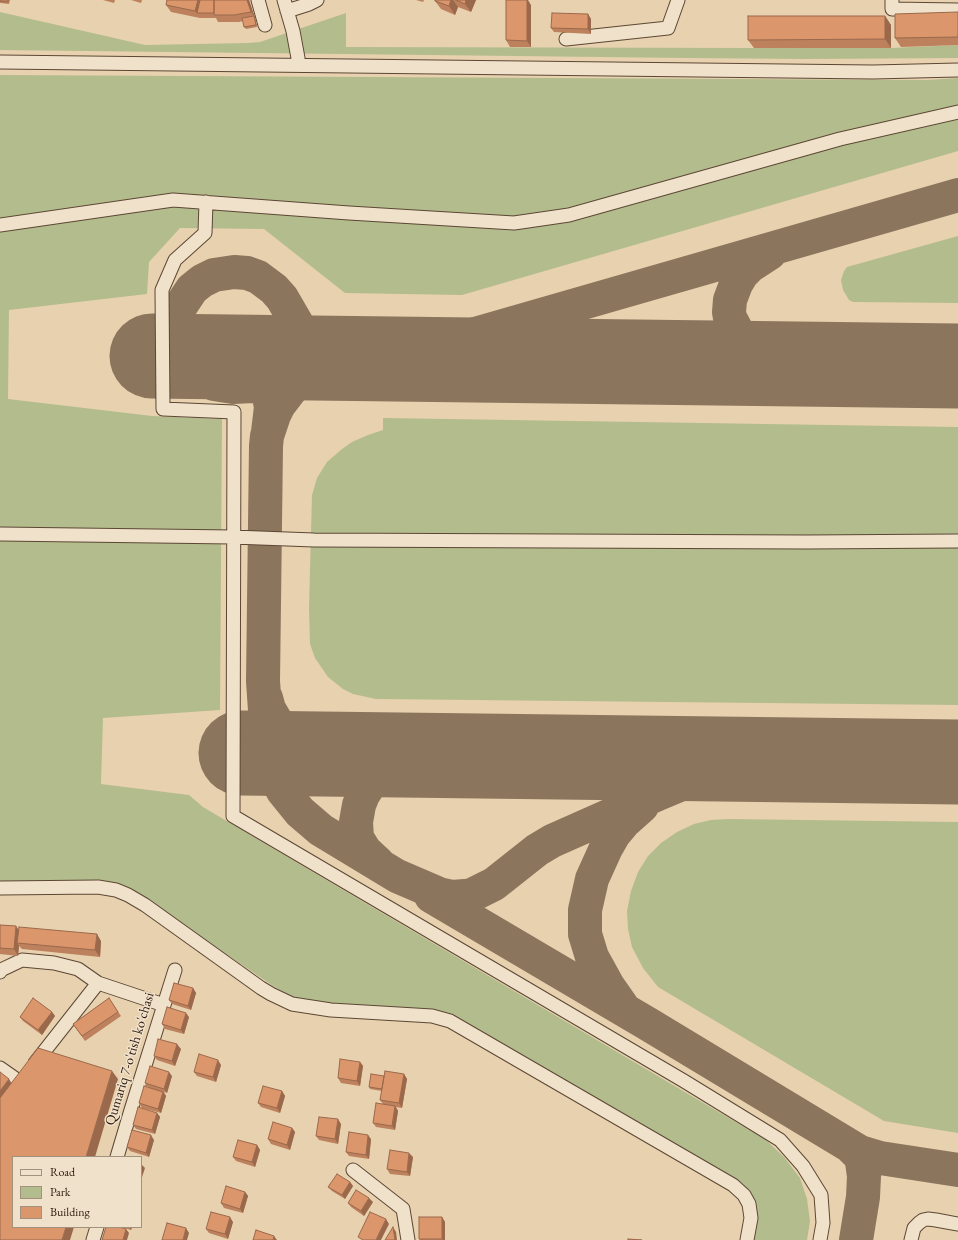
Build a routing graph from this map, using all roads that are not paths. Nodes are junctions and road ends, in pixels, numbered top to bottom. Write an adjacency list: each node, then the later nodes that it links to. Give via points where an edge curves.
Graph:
1 (258, 0): 7 (street)
2 (317, 0): 5 (street, via 310,4)
3 (678, 0): 8 (street, via 668,28)
4 (892, 0): 6 (street, via 892,9)
5 (286, 5): 11 (street)
6 (958, 10)
7 (265, 25)
8 (566, 38)
9 (0, 55): 11 (street)
10 (0, 62): 11 (street)
11 (298, 62): 12 (street, via 897,65); 13 (street, via 873,72)
12 (958, 63)
13 (958, 70)
14 (958, 112): 15 (street, via 840,139 568,214 514,223)
15 (206, 202): 16 (street, via 174,200); 18 (street, via 205,233 175,260 162,290 163,410 234,412)
16 (0, 225)
17 (0, 534): 18 (street)
18 (233, 537): 19 (street, via 314,540); 37 (street, via 233,816 780,1140 803,1166 821,1195 823,1223)
19 (958, 541)
20 (0, 888): 36 (street, via 98,887 116,890 145,905 260,988 292,1004 331,1010 432,1016 450,1021 733,1185 749,1204 751,1218)
21 (0, 896): 35 (street, via 114,897 141,911 258,994 286,1008 330,1016 428,1022 447,1028 728,1191 740,1202 744,1210)
22 (175, 970): 25 (street, Qumariq 7-o'tish ko'chasi)
23 (0, 972): 24 (street, via 22,960 54,963 78,969)
24 (98, 983): 25 (street); 27 (street)
25 (164, 1005): 29 (street, Qumariq 7-o'tish ko'chasi)
26 (0, 1068): 27 (street)
27 (20, 1082): 28 (street)
28 (12, 1092)
29 (117, 1156)
30 (353, 1170): 34 (street, via 403,1209)
31 (958, 1224): 38 (street, via 923,1220 914,1228)
32 (97, 1228): 33 (street)
33 (93, 1240)
34 (408, 1240)
35 (741, 1240)
36 (747, 1240)
37 (820, 1240)
38 (911, 1240)

